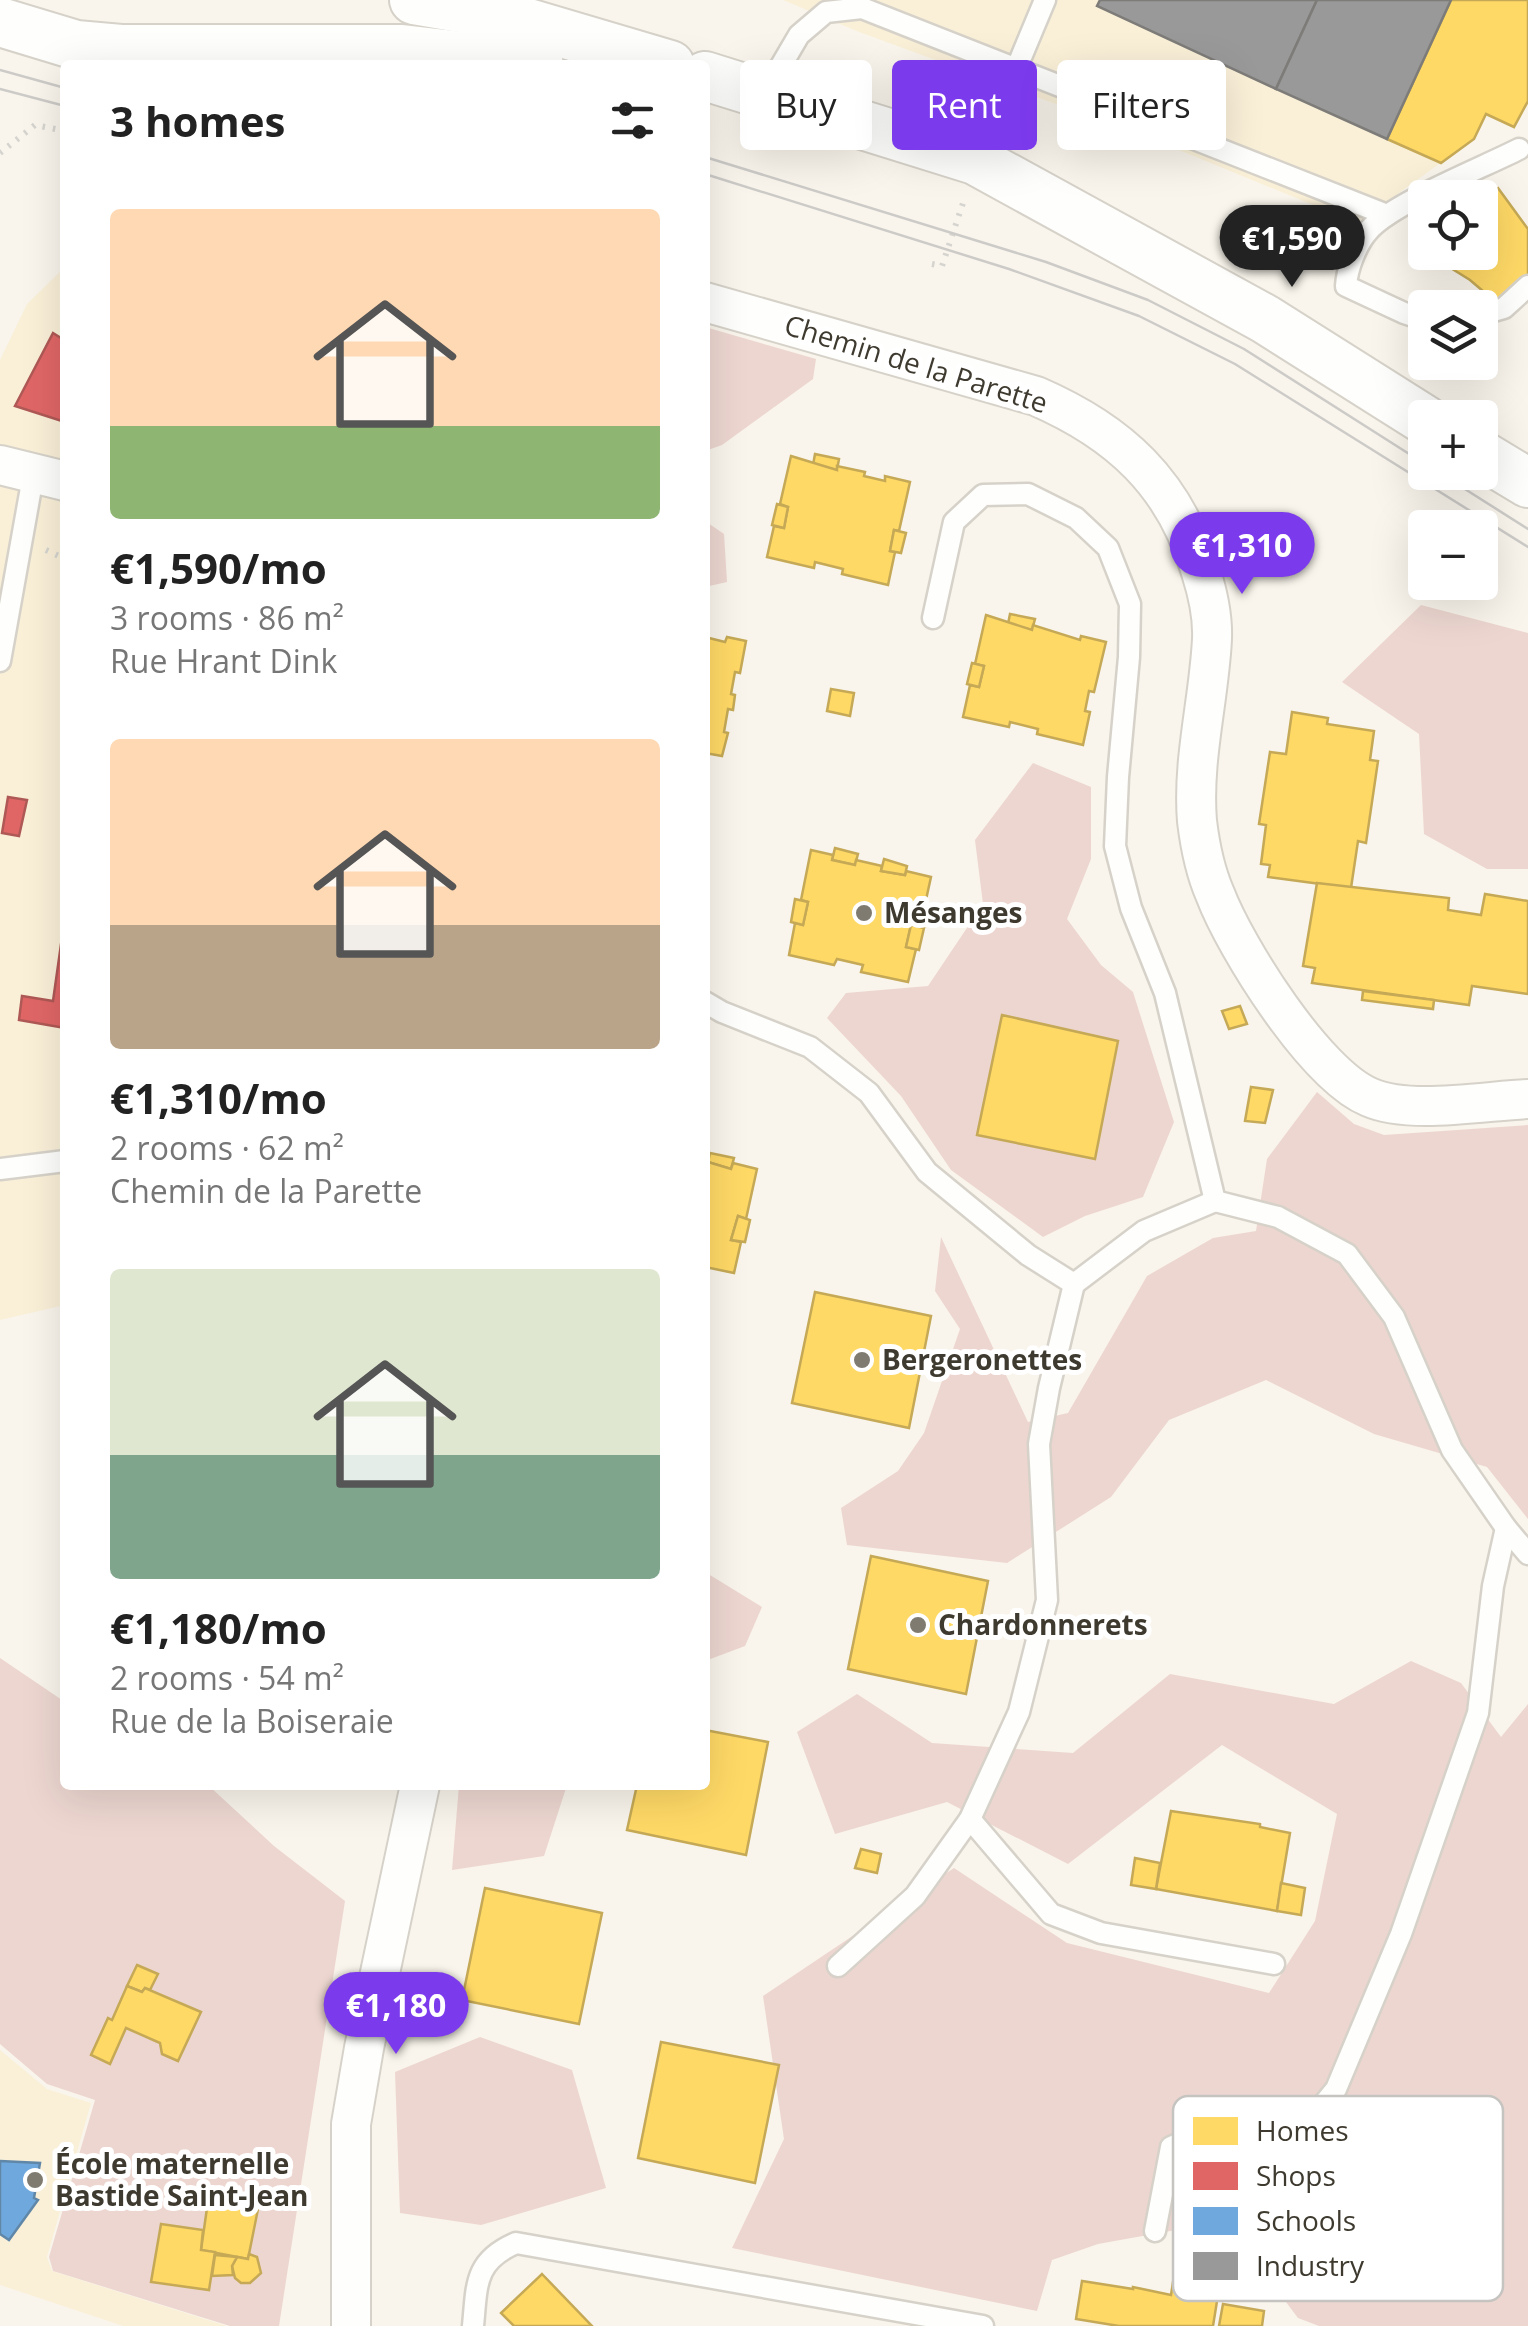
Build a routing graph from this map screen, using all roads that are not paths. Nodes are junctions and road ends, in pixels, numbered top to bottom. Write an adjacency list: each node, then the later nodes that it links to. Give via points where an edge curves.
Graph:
1 (414, 0): 5 (street, via 501,15)
2 (1045, 0): 10 (lane)
3 (828, 6): 8 (lane); 9 (lane, via 862,8)
4 (0, 22): 6 (street, via 76,46 402,48)
5 (610, 56): 7 (street)
6 (498, 60)
7 (637, 60)
8 (784, 60)
9 (999, 60)
10 (1020, 60)
11 (1037, 75): 17 (lane)
12 (710, 78): 13 (street)
13 (740, 87)
14 (710, 111): 18 (street, via 959,204)
15 (872, 128): 18 (street, via 976,160)
16 (1519, 149): 17 (lane)
17 (1387, 214): 22 (lane, via 1367,231 1346,286)
18 (1114, 234): 23 (street)
19 (1528, 286): 21 (lane)
20 (710, 303): 31 (street, Chemin de la Parette, via 1036,396 1102,430 1132,454 1178,513 1208,593 1212,639 1197,820 1204,864 1240,944 1320,1058 1370,1098 1400,1104)
21 (1498, 310)
22 (1408, 315)
23 (1408, 409)
24 (1498, 465): 26 (street)
25 (33, 472): 27 (lane)
26 (1528, 483)
27 (9, 560): 29 (lane)
28 (933, 618): 34 (lane, via 954,522 982,495 1028,494 1076,518 1108,548 1130,604 1115,846 1165,993)
29 (0, 662)
30 (710, 1005): 35 (lane, via 810,1046 869,1093 927,1172)
31 (1528, 1099)
32 (60, 1162): 33 (lane)
33 (0, 1169)
34 (1215, 1201): 35 (lane, via 1144,1231); 36 (lane, via 1278,1217 1347,1254 1394,1316 1452,1450)
35 (1074, 1284): 39 (lane, via 1039,1444 1047,1600 1019,1712)
36 (1506, 1528): 37 (lane); 42 (lane, via 1478,1713 1401,1934)
37 (1528, 1554)
38 (419, 1790): 45 (street, via 351,2124)
39 (970, 1819): 40 (lane, via 1051,1914 1101,1933); 41 (lane, via 915,1896)
40 (1274, 1964)
41 (838, 1966)
42 (1330, 2096)
43 (1173, 2146): 44 (lane)
44 (1155, 2232)
45 (351, 2326)
46 (473, 2326): 47 (lane, via 482,2266 516,2242)
47 (983, 2326)

